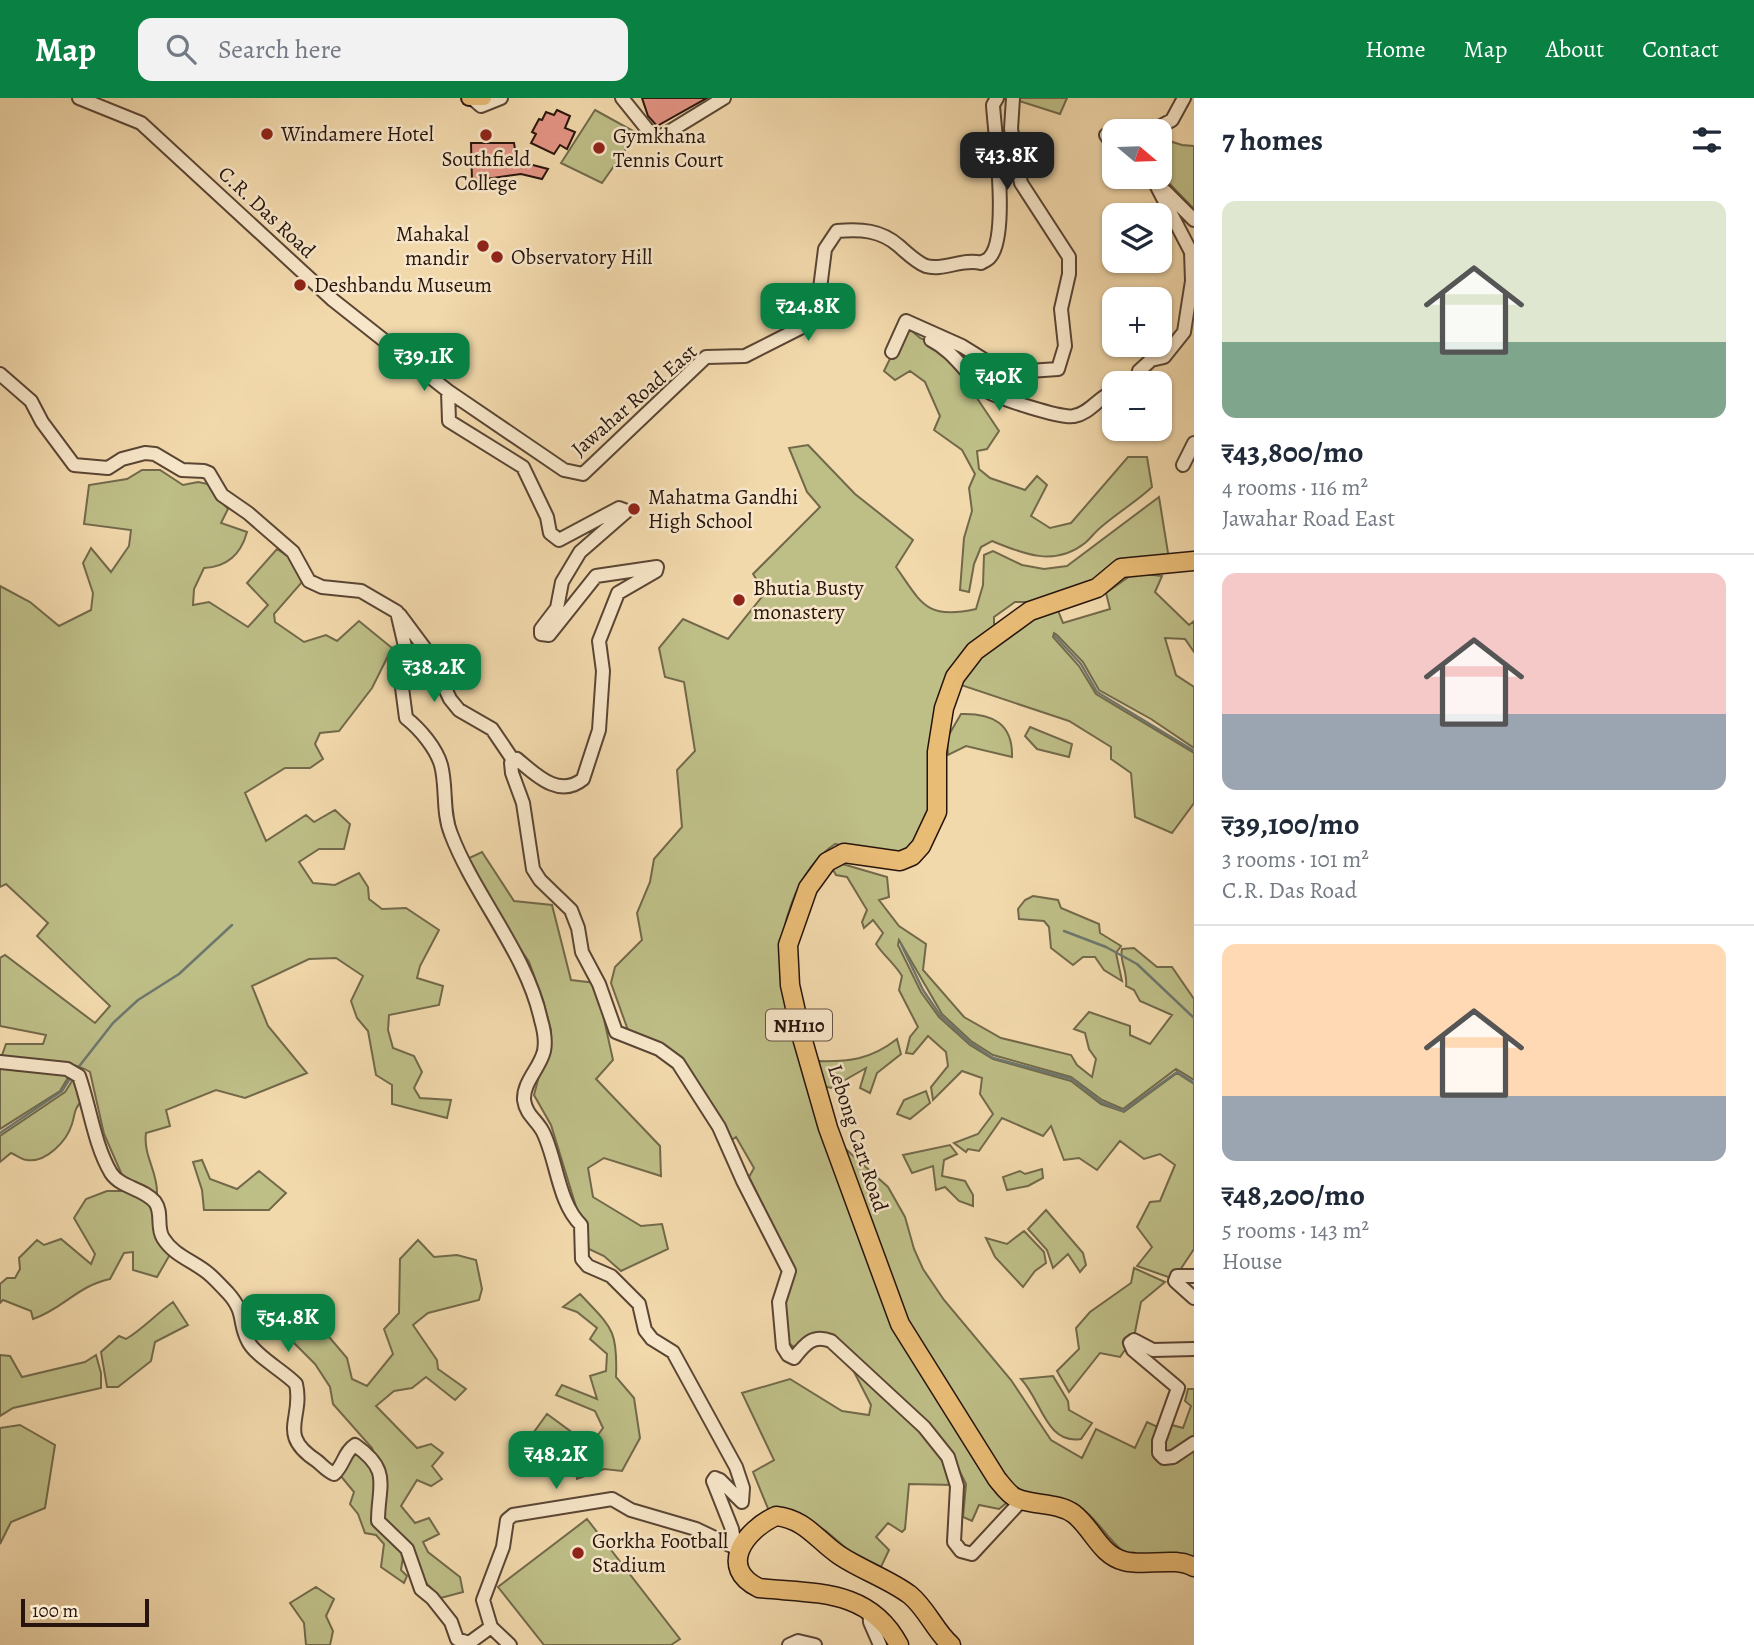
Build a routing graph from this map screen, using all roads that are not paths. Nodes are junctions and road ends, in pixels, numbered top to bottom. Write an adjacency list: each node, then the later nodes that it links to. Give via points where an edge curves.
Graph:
1 (79, 98): 17 (street, C.R. Das Road, via 141,123 333,300)
2 (501, 98): 8 (street, via 481,106)
3 (622, 98): 4 (street, via 650,134 662,136)
4 (724, 98)
5 (997, 98): 17 (street, Jawahar Road East, via 993,106 1000,195 998,237 991,257 981,264 970,260 929,267 872,231 837,231 825,249 816,320 745,356 706,357 583,474 564,470)
6 (1013, 98): 13 (street, via 1011,129 1021,183 1069,257 1061,309 1065,346 1058,369 1029,371 991,364)
7 (1184, 98): 9 (street)
8 (476, 99)
9 (1172, 120)
10 (1158, 189): 15 (street, via 1191,252 1192,281 1184,332 1164,357 1151,360)
11 (1163, 189): 12 (street)
12 (1194, 220)
13 (906, 321): 14 (street); 18 (street, via 945,347 988,392 1056,416 1076,416)
14 (892, 352)
15 (1139, 371)
16 (0, 374): 22 (street, via 31,401 74,466 108,468 145,453 182,470 209,473 222,495 293,552 309,581 361,591)
17 (448, 391): 23 (street, via 449,421 523,467 550,533 559,540 620,508 627,511 580,552 541,634 548,635 596,576 657,567 618,593 599,641 603,671 599,730 583,779 568,787 543,782)
18 (1102, 397)
19 (1194, 443): 20 (street)
20 (1183, 465)
21 (1194, 561): 29 (highway, Lebong Cart Road / NH110, via 1121,569 1097,588 1030,611 975,651 955,677 944,708 937,752 937,813 921,846 900,861 844,853 827,862 808,888 788,945 790,985 808,1061 900,1324 997,1479)
22 (397, 612): 23 (street, via 429,654 458,710 492,729); 30 (street, via 407,655 401,680 406,718 440,764 449,830 537,999 544,1054 525,1092 527,1112 545,1136 570,1208 581,1225 582,1259 611,1276 639,1304 645,1330 673,1352 736,1467 743,1502 720,1480 713,1481)
23 (513, 760): 29 (street, via 510,767 523,803 533,869 571,910 582,952 616,1032 659,1049 678,1063 719,1127 786,1261 789,1271 779,1302 783,1347 788,1355 794,1358 811,1340 831,1340 924,1427 948,1457 957,1486 954,1542 961,1551 972,1554)
24 (0, 1062): 33 (street, via 67,1069 79,1076 96,1136 117,1181 155,1202 164,1240 228,1293 242,1313 248,1341 296,1384 292,1434 298,1445 334,1474 348,1449 355,1445 362,1450 379,1472 383,1489 378,1521 407,1549 421,1588 451,1622 457,1639 469,1643)
25 (1194, 1276): 26 (street, via 1177,1276 1175,1280)
26 (1194, 1298)
27 (1194, 1349): 28 (street, via 1153,1350 1134,1340 1130,1343 1178,1388 1159,1453 1173,1457)
28 (1194, 1443)
29 (1022, 1500): 31 (highway, Lebong Cart Road / NH110, via 1072,1512 1113,1557)
30 (736, 1552): 32 (highway, via 740,1574 759,1588 827,1595); 33 (street, via 696,1529 631,1510 612,1499 513,1515 507,1520 503,1547 483,1600); 39 (highway, via 765,1521 776,1516 798,1522 840,1556 909,1595)
31 (1194, 1567)
32 (869, 1608): 37 (street); 38 (highway)
33 (491, 1627): 34 (street)
34 (510, 1645)
35 (789, 1645): 36 (street, via 798,1641)
36 (815, 1645)
37 (880, 1645)
38 (900, 1645)
39 (951, 1645)

